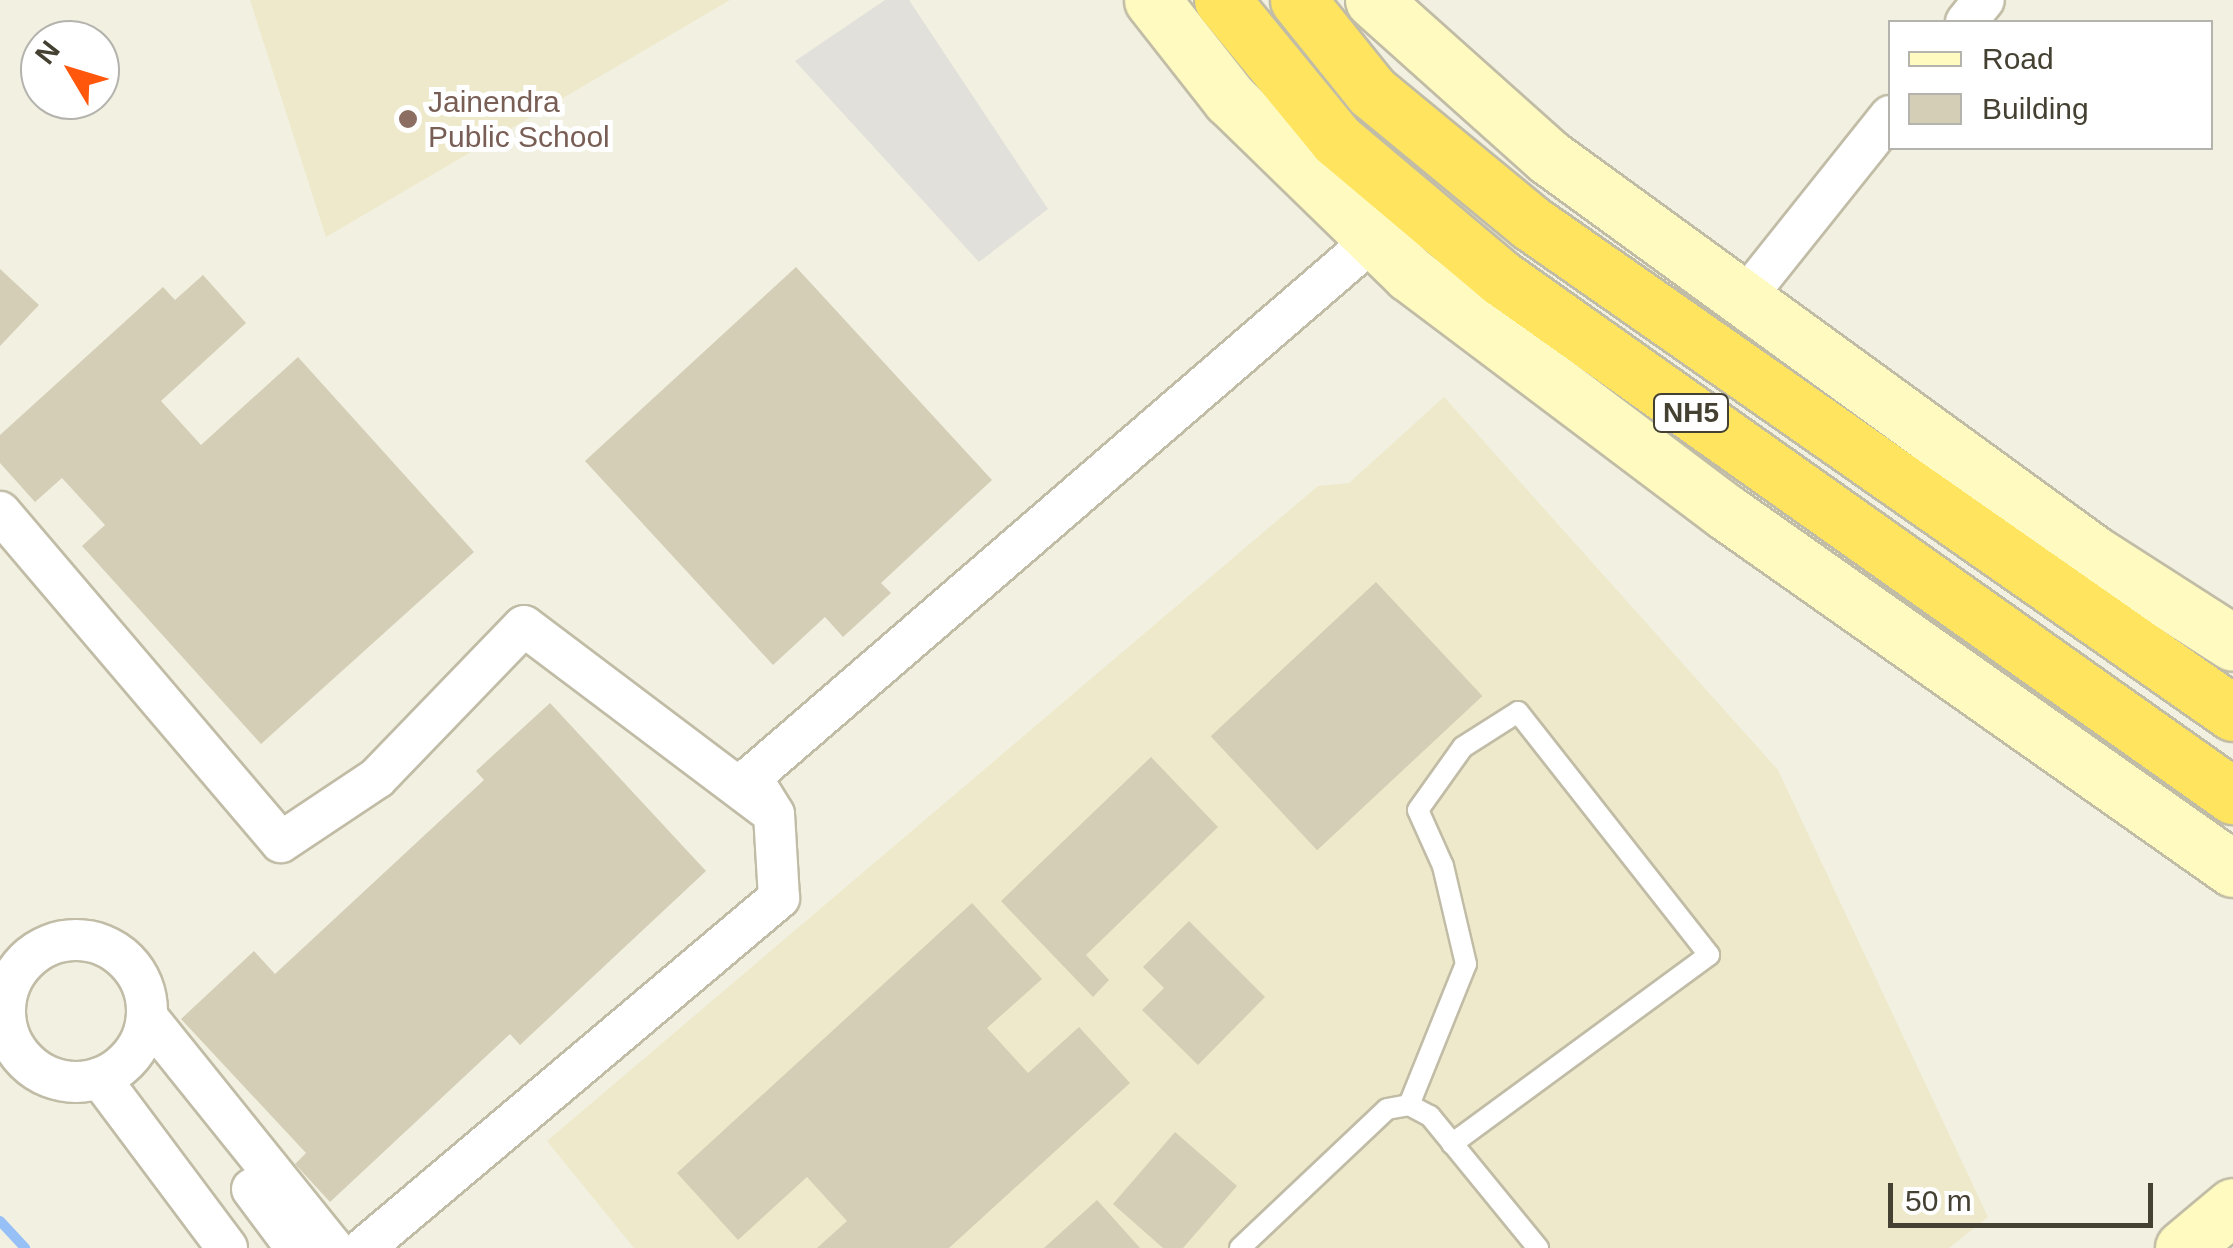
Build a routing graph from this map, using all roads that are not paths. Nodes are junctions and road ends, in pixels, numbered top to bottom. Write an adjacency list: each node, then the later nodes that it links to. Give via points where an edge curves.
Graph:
1 (1152, 0): 8 (street, via 1230,99)
2 (1222, 0): 13 (highway, NH5, via 1337,140 1501,278)
3 (1298, 0): 12 (highway, NH5, via 1372,92 1532,223)
4 (1373, 0): 9 (street, via 1550,158)
5 (1984, 0): 6 (street)
6 (1968, 20)
7 (1888, 119): 9 (street)
8 (1372, 241): 14 (street, via 751,777); 15 (street, via 1726,512)
9 (1744, 299): 11 (street)
10 (0, 512): 14 (street, via 281,842 377,778 524,626)
11 (2233, 642)
12 (2233, 713)
13 (2219, 786)
14 (774, 814): 25 (street, via 778,898)
15 (2224, 871)
16 (144, 1030): 17 (street, via 132,965 84,939 53,943 22,965 5,1004); 18 (street); 23 (street); 24 (street)
17 (3, 1031): 18 (street, via 44,1076)
18 (100, 1078): 22 (street)
19 (1409, 1104): 20 (lane); 20 (lane, via 1466,964 1443,866 1418,810 1463,747 1518,712 1709,956); 26 (lane, via 1387,1110)
20 (1452, 1144): 27 (lane)
21 (2233, 1206): 28 (street)
22 (227, 1248)
23 (296, 1248)
24 (333, 1248)
25 (364, 1248)
26 (1240, 1248)
27 (1538, 1248)
28 (2183, 1248)

